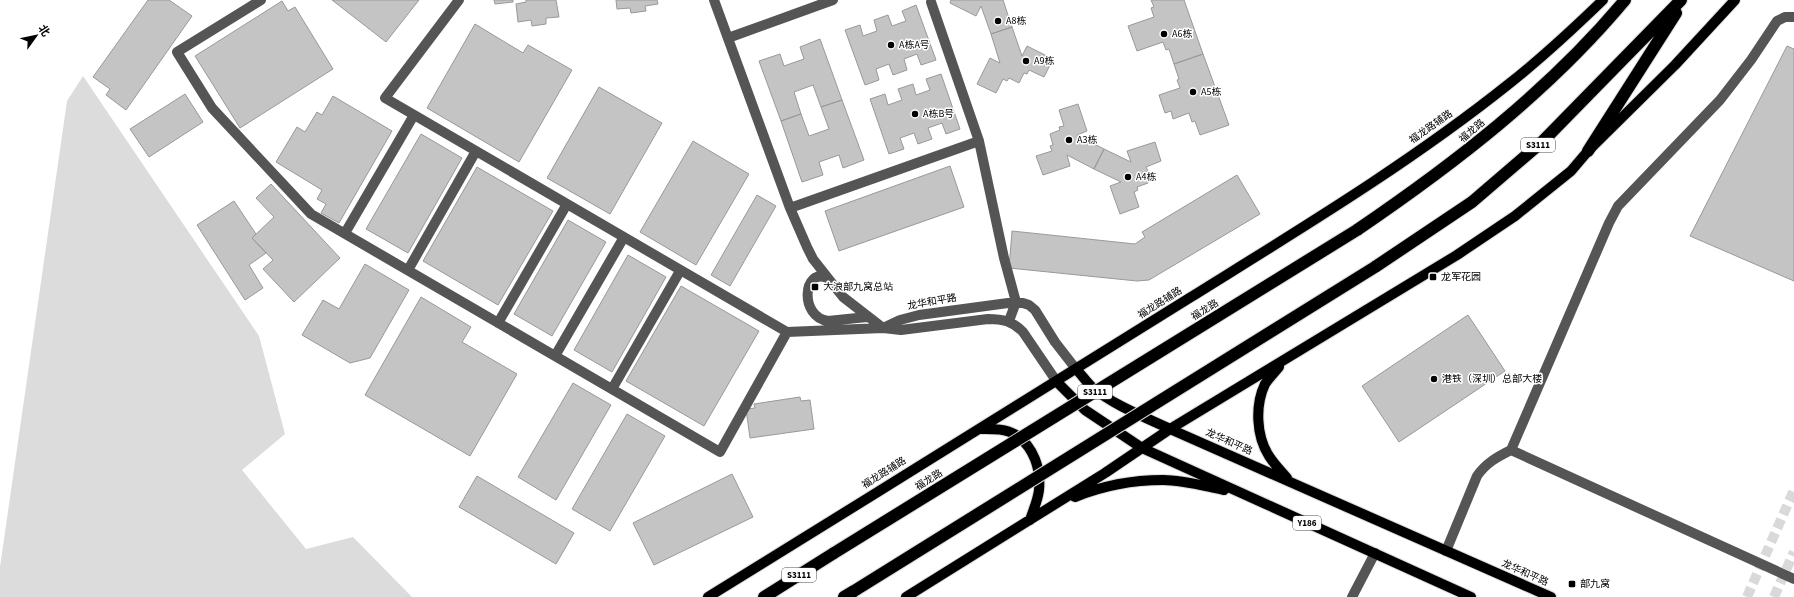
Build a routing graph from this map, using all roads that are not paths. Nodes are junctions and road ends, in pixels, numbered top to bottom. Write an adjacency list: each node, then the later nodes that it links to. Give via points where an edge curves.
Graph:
1 (261, 0): 18 (street, via 177,52 212,108 311,214)
2 (459, 0): 12 (street, via 385,98)
3 (714, 0): 11 (street)
4 (833, 0): 11 (street)
5 (1603, 0): 31 (main road, 福龙路辅路, via 1512,82 1451,128 1315,220)
6 (1625, 0): 47 (highway, 福龙路 / S3111, bridge, via 1568,61 1523,104 1471,148 1357,230)
7 (1683, 0): 15 (highway); 45 (highway, S3111, bridge, via 1542,142 1472,202 1375,266)
8 (1735, 0): 15 (main road, via 1675,65)
9 (931, 2): 13 (street)
10 (1794, 17): 37 (street, via 1785,17 1777,21 1720,100 1618,206)
11 (728, 38): 17 (street)
12 (414, 115): 14 (street); 18 (street)
13 (979, 141): 17 (street); 23 (street)
14 (476, 151): 16 (street); 20 (street)
15 (1588, 151): 30 (main road, via 1571,171 1495,229)
16 (567, 204): 19 (street); 26 (street)
17 (790, 208): 22 (street, via 807,247)
18 (346, 233): 20 (street)
19 (624, 238): 21 (street); 29 (street)
20 (408, 270): 26 (street)
21 (680, 271): 28 (street); 33 (street)
22 (827, 278): 24 (street, via 843,297); 24 (street, via 818,276 810,283 808,289 808,301 816,316 828,321)
23 (1016, 302): 25 (street); 27 (street, 龙华和平路, via 919,315); 31 (street, 龙华和平路, via 1029,305 1035,310)
24 (867, 317): 27 (street)
25 (1009, 321): 27 (street, via 988,319 901,330); 32 (street, via 1023,332)
26 (498, 323): 29 (street)
27 (883, 328): 28 (street)
28 (786, 332): 33 (street, via 720,452)
29 (555, 356): 33 (street)
30 (1285, 360): 35 (main road); 38 (main road, via 1266,382 1260,398 1258,417 1268,456)
31 (1076, 370): 32 (main road, 福龙路辅路); 35 (main road, 龙华和平路, via 1093,388 1107,397)
32 (1057, 382): 34 (main road, 福龙路辅路); 36 (main road, Y186, via 1085,410)
33 (612, 389)
34 (978, 429): 41 (main road, via 997,429 1016,435 1032,452 1040,470 1039,492); 46 (main road, 福龙路辅路)
35 (1170, 429): 36 (main road); 38 (main road, 龙华和平路)
36 (1142, 448): 39 (main road, Y186); 40 (main road)
37 (1511, 450): 42 (street, via 1482,468); 44 (street)
38 (1291, 482): 42 (main road, 龙华和平路)
39 (1243, 494): 40 (main road, via 1163,480 1104,488); 43 (main road, Y186)
40 (1053, 506): 41 (main road)
41 (1030, 520): 48 (main road)
42 (1446, 551): 51 (main road, 龙华和平路)
43 (1375, 553): 49 (street); 50 (main road, Y186)
44 (1794, 579)
45 (849, 594)
46 (708, 597)
47 (764, 597)
48 (906, 597)
49 (1352, 597)
50 (1471, 597)
51 (1551, 597)

